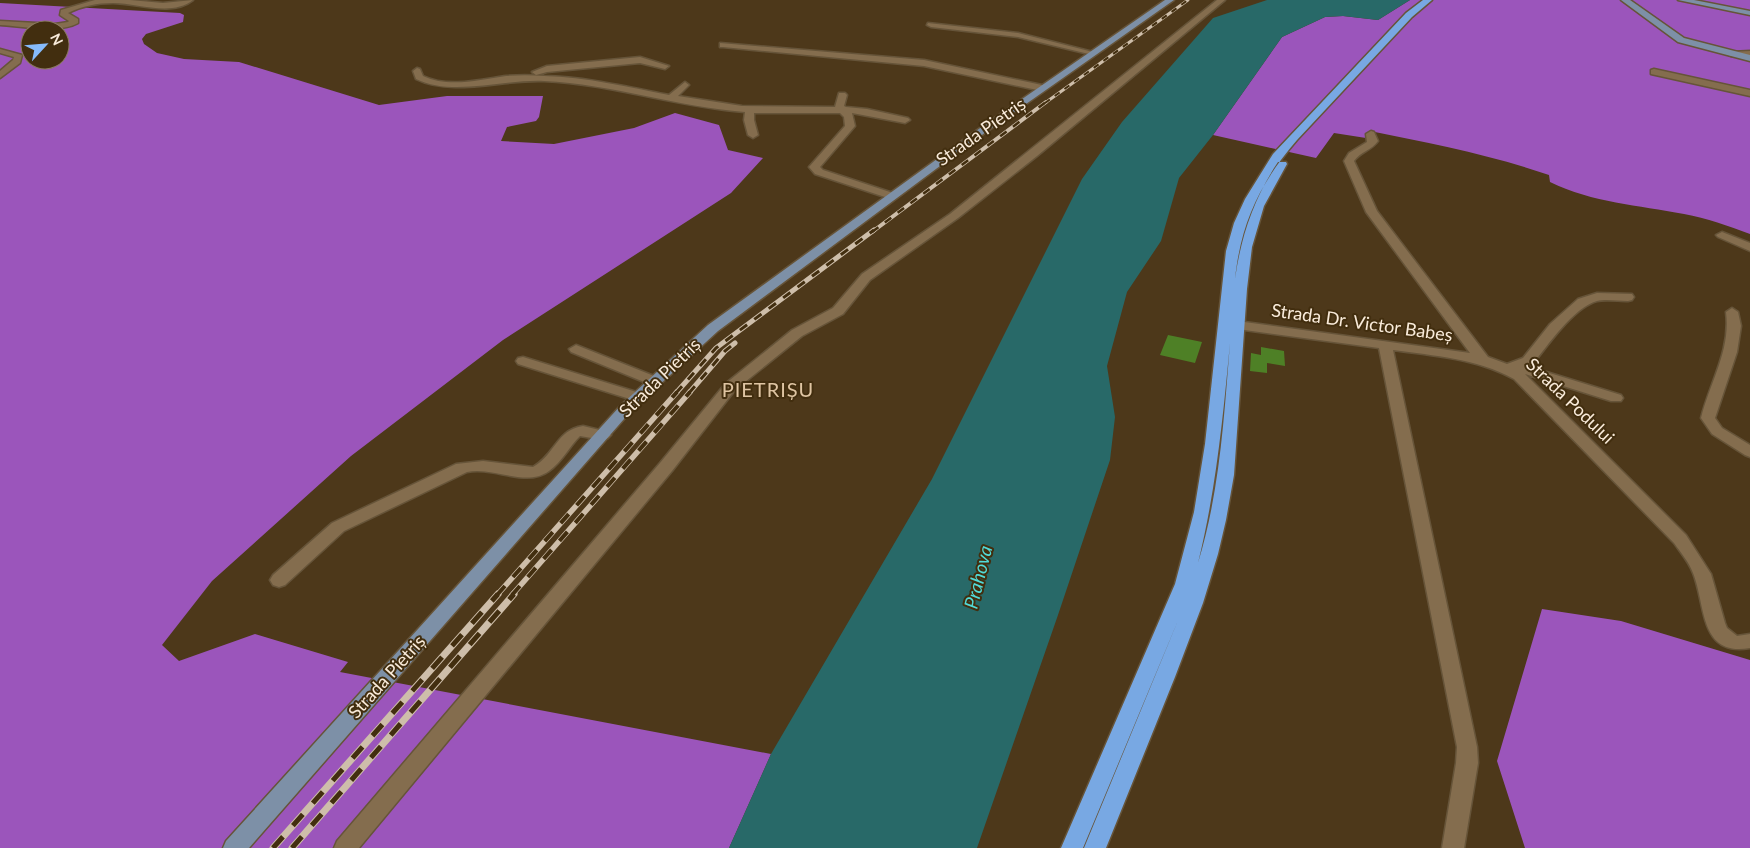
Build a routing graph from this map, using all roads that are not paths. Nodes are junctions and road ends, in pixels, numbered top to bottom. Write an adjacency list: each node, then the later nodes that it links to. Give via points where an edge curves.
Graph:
1 (1170, 0): 12 (main road, Strada Pietriș)
2 (1221, 0): 50 (street, via 961,211 866,277 838,311 797,333 730,387)
3 (1625, 0): 14 (main road, via 1681,40)
4 (1682, 0): 7 (main road)
5 (187, 1): 8 (street, via 168,5 100,2 64,12 75,21 70,24)
6 (1431, 2): 36 (highway, via 1293,149 1275,175 1248,235); 51 (highway, via 1409,15 1284,147 1258,182 1246,206 1232,252 1212,444 1194,549 1184,584)
7 (1750, 13)
8 (0, 23)
9 (930, 24): 12 (street, via 1018,35)
10 (723, 45): 22 (street, via 924,63)
11 (0, 51): 19 (street, via 18,55 17,62)
12 (1093, 53): 22 (main road, Strada Pietriș)
13 (1750, 53): 14 (street)
14 (1731, 54): 15 (main road)
15 (1750, 58)
16 (665, 66): 20 (street, via 634,60 542,70)
17 (417, 71): 20 (street, via 423,80 438,85)
18 (1654, 72): 23 (street)
19 (0, 75)
20 (532, 78): 25 (street, via 586,81)
21 (685, 85): 25 (street)
22 (1042, 88): 31 (main road, Strada Pietriș)
23 (1750, 92)
24 (842, 95): 27 (street, via 839,106)
25 (671, 98): 26 (street)
26 (750, 110): 27 (street); 30 (street)
27 (844, 111): 28 (street); 31 (street, via 849,116 850,126 815,164 815,170)
28 (905, 120)
29 (1371, 134): 40 (street, Strada Podului, via 1371,144 1352,155 1349,161 1363,195 1372,212)
30 (753, 135)
31 (892, 196): 42 (main road, Strada Pietriș, via 713,328)
32 (1722, 234): 33 (street)
33 (1750, 247)
34 (1628, 297): 41 (street, via 1597,297 1583,302 1555,327 1528,361)
35 (1732, 312): 46 (street, via 1733,349 1718,382 1708,418 1717,431)
36 (1237, 325): 37 (street, Strada Dr. Victor Babeș); 52 (highway, via 1228,452 1211,552 1159,694)
37 (1385, 346): 40 (street, Strada Dr. Victor Babeș); 53 (street, via 1463,719 1467,763)
38 (576, 349): 42 (street)
39 (523, 361): 43 (street)
40 (1489, 361): 41 (street, Strada Dr. Victor Babeș); 48 (street, Strada Podului, via 1519,376 1667,525 1699,567 1708,605 1719,632 1730,641 1742,644)
41 (1514, 366): 44 (street, Strada Dr. Victor Babeș)
42 (654, 381): 43 (main road, Strada Pietriș)
43 (638, 397): 45 (main road, Strada Pietriș)
44 (1616, 398)
45 (603, 435): 47 (street, via 575,432 537,472 480,464 462,468 338,527); 49 (main road, Strada Pietriș)
46 (1750, 452)
47 (279, 580)
48 (1750, 641)
49 (234, 848)
50 (346, 848)
51 (1072, 848)
52 (1095, 848)
53 (1453, 848)

